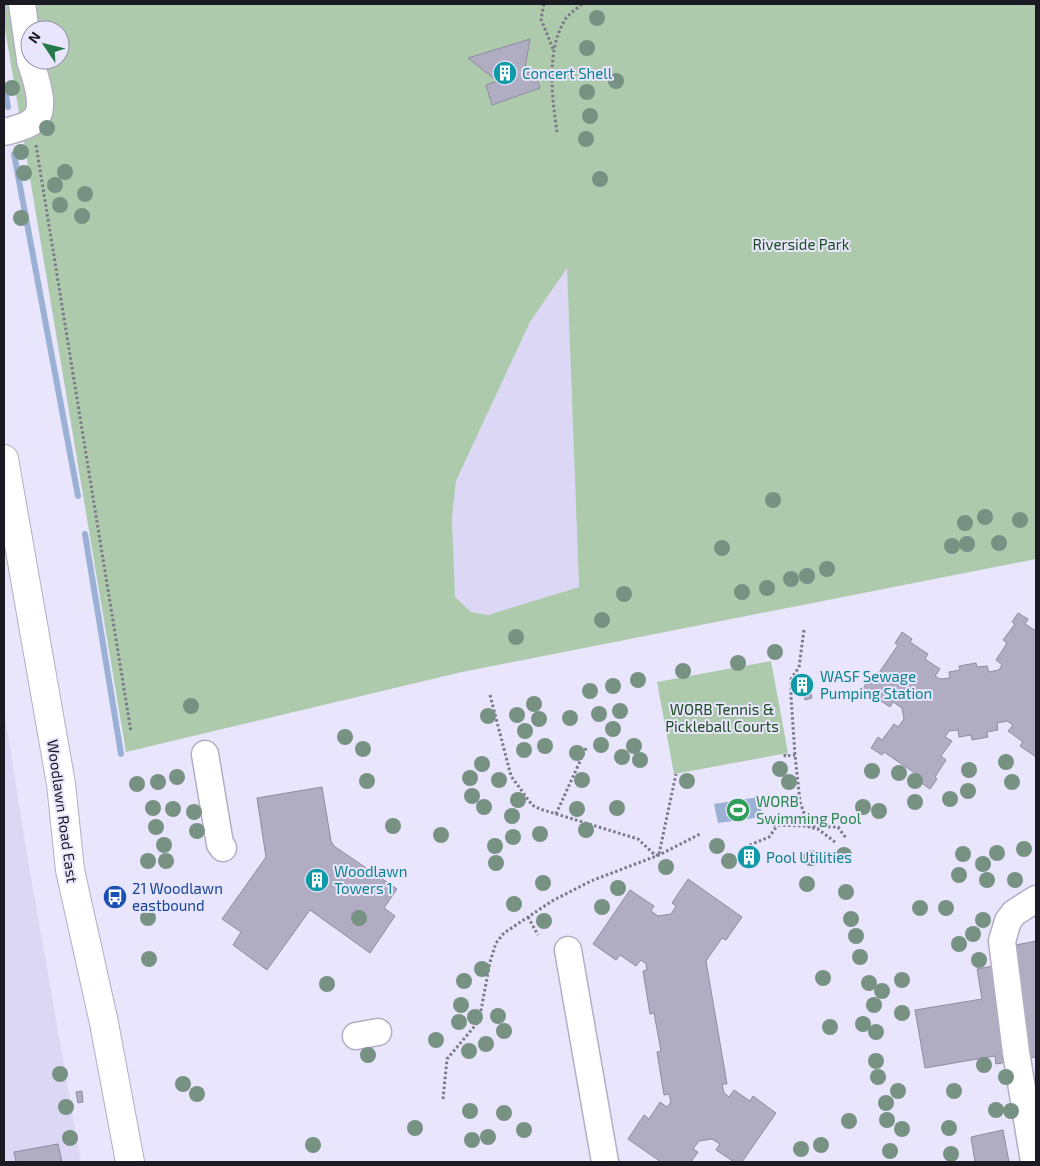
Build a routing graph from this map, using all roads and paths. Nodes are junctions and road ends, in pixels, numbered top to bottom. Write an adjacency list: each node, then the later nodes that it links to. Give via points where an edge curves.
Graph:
1 (22, 4): 4 (lane)
2 (544, 4): 5 (path, via 541,19)
3 (582, 4): 5 (path, via 565,19)
4 (24, 20)
5 (554, 49): 9 (path, via 553,100)
6 (33, 70): 7 (lane, via 41,111)
7 (32, 123): 8 (lane); 13 (path)
8 (4, 132)
9 (557, 132)
10 (4, 459): 32 (main road, Woodlawn Road East, via 61,784 70,870 104,1023)
11 (804, 630): 17 (path, via 800,667 791,679)
12 (490, 695): 19 (path, via 511,776 532,805)
13 (131, 732)
14 (587, 746): 19 (path)
15 (204, 754): 24 (lane)
16 (785, 754): 17 (path)
17 (794, 755): 20 (path, via 800,802)
18 (676, 774): 26 (path)
19 (556, 814): 26 (path, via 638,839 654,856)
20 (808, 825): 22 (path, via 838,827); 23 (path); 25 (path, via 775,825 769,837 745,847)
21 (700, 834): 26 (path)
22 (846, 838)
23 (835, 842)
24 (223, 848)
25 (745, 852)
26 (659, 855): 28 (path, via 591,880)
27 (1036, 899): 34 (lane, via 1014,913 1002,940)
28 (528, 917): 29 (path); 31 (path, via 504,933 496,943 479,1021 447,1059)
29 (538, 935)
30 (568, 950): 33 (lane)
31 (443, 1099)
32 (130, 1162)
33 (605, 1162)
34 (1034, 1162)

